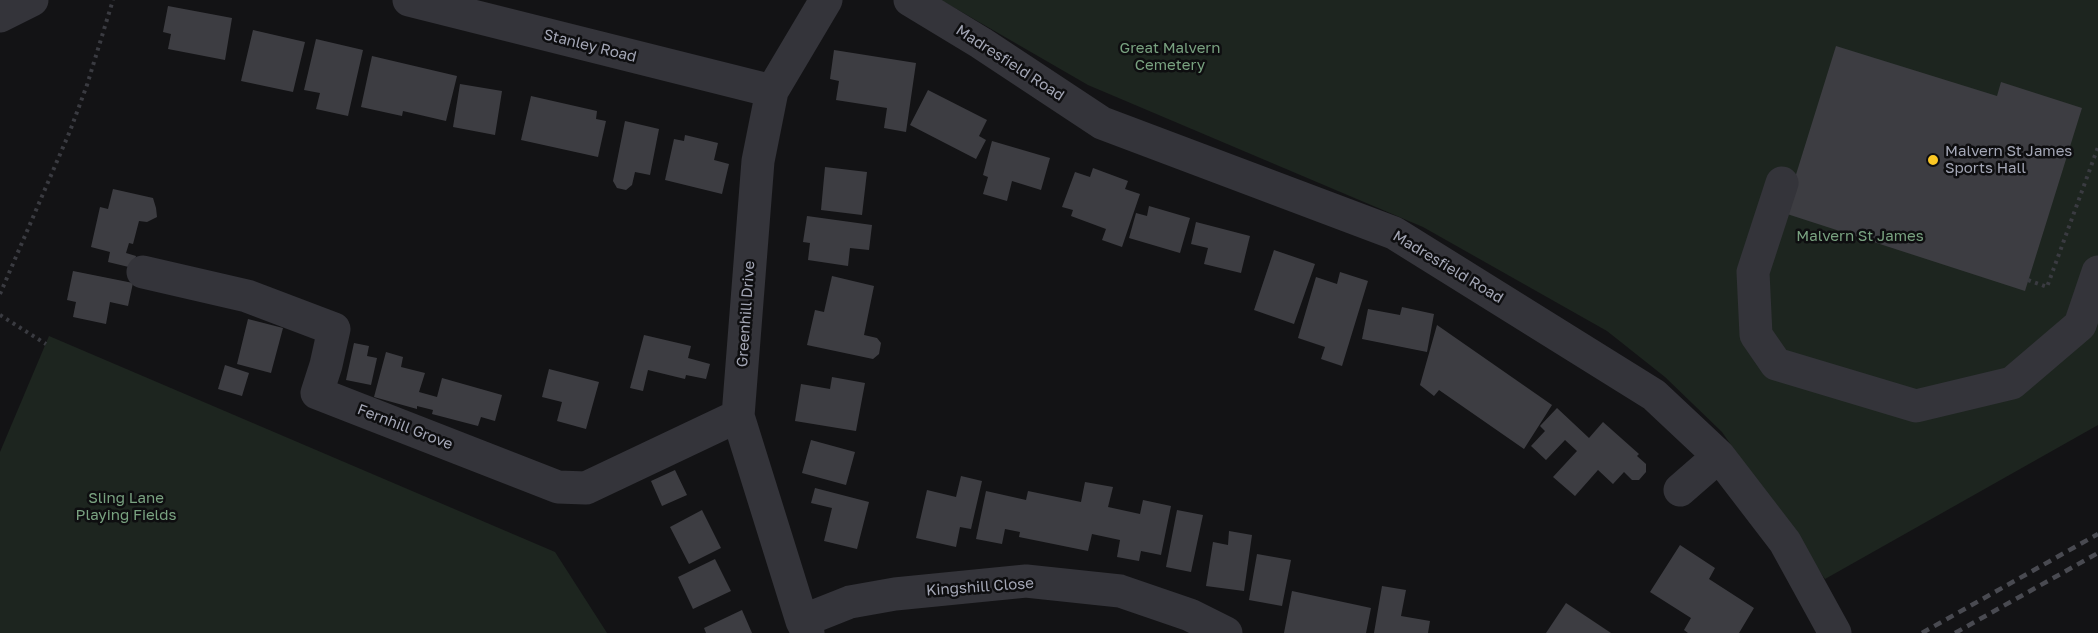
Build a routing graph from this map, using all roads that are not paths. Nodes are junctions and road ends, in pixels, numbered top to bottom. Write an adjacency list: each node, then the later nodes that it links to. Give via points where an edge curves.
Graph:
1 (32, 0): 5 (street)
2 (409, 0): 6 (street, Stanley Road)
3 (826, 0): 6 (street, Greenhill Drive)
4 (910, 0): 11 (street, Madresfield Road, via 1102,123 1394,233 1654,395)
5 (0, 15)
6 (772, 91): 10 (street, Greenhill Drive, via 758,161)
7 (1782, 183): 9 (street, via 1753,272 1756,335 1776,364 1916,406 2012,383 2080,325)
8 (143, 272): 10 (street, Fernhill Grove, via 247,296 334,329 317,393 558,487 586,488)
9 (2098, 272)
10 (738, 416): 13 (street, Greenhill Drive)
11 (1719, 456): 12 (street); 14 (street, Madresfield Road, via 1785,542)
12 (1680, 490)
13 (805, 627): 15 (street, Kingshill Close, via 850,602 1026,581 1119,591 1190,615)
14 (1833, 628)
15 (1226, 633)

